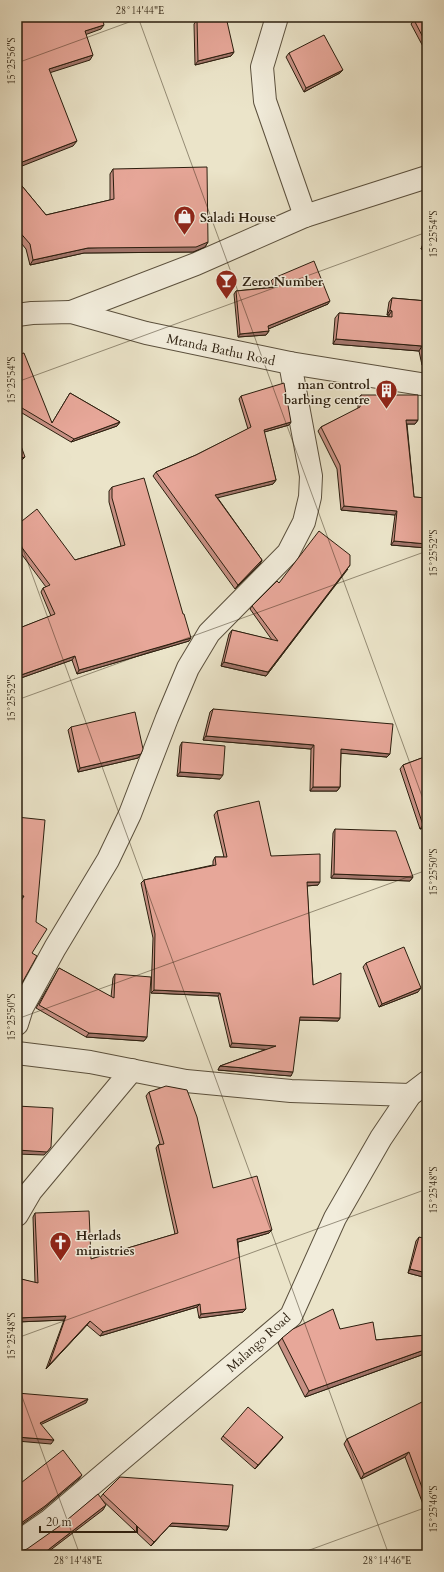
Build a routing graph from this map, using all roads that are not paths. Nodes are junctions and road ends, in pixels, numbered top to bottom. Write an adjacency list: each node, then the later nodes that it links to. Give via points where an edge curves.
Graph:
1 (278, 17): 3 (street, via 262,66 265,101)
2 (427, 177): 3 (street)
3 (305, 216): 4 (street, via 196,264)
4 (71, 312): 5 (street, Mtanda Bathu Road); 6 (street, Mtanda Bathu Road, via 146,333)
5 (17, 315)
6 (290, 363): 7 (street, Mtanda Bathu Road); 8 (street, via 311,476 310,497 304,522 288,553 209,633 188,668 130,814 108,860 55,948 22,1008)
7 (427, 385)
8 (17, 1024)
9 (17, 1053): 10 (street)
10 (132, 1070): 12 (street, via 186,1080 291,1091); 13 (street, via 31,1191)
11 (427, 1082): 12 (street, Malango Road)
12 (410, 1095): 14 (street, Malango Road, via 381,1138 335,1218 291,1316 50,1520)
13 (17, 1215)
14 (17, 1543)

